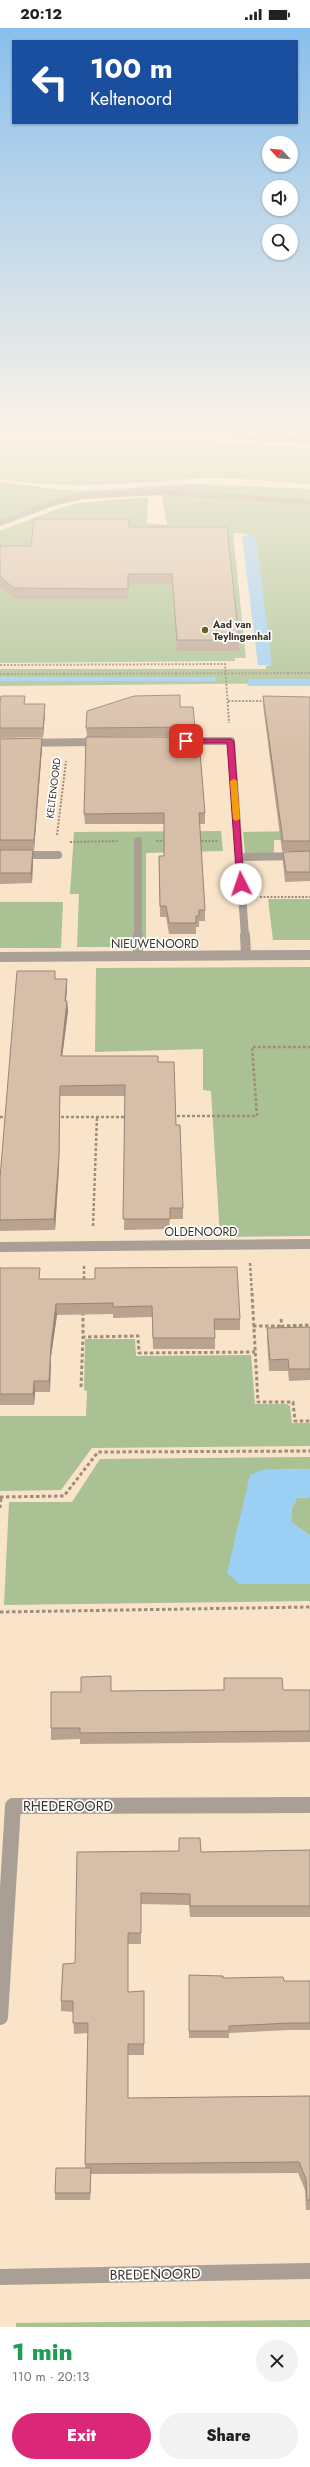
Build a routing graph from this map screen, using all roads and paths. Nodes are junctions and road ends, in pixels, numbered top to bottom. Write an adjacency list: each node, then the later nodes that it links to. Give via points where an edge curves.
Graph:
1 (0, 665): 2 (path, via 224,664)
2 (226, 673): 3 (path); 4 (path); 5 (path, via 228,701)
3 (310, 673)
4 (0, 674)
5 (272, 701)
6 (68, 742): 7 (street, KELTENOORD); 9 (street, KELTENOORD); 10 (path, KELTENOORD)
7 (107, 742)
8 (176, 742): 15 (street, via 231,741)
9 (0, 743)
10 (57, 836)
11 (138, 841): 20 (street)
12 (0, 855): 13 (street)
13 (58, 855)
14 (310, 856): 15 (street)
15 (239, 857): 16 (street)
16 (242, 897): 17 (path); 18 (street)
17 (310, 897)
18 (246, 955): 19 (street, NIEUWENOORD); 20 (street, NIEUWENOORD)
19 (310, 955)
20 (138, 956): 21 (street, NIEUWENOORD)
21 (0, 957)
22 (310, 1047): 23 (path, via 252,1047 256,1116)
23 (169, 1116)
24 (15, 1117): 28 (path)
25 (52, 1117): 26 (path)
26 (97, 1117): 27 (path); 31 (path)
27 (129, 1117)
28 (0, 1118)
29 (310, 1244): 30 (street, OLDENOORD)
30 (248, 1245): 31 (street, OLDENOORD); 37 (path)
31 (89, 1246): 32 (street, OLDENOORD); 33 (path)
32 (0, 1247)
33 (84, 1284)
34 (84, 1307): 39 (path)
35 (281, 1320): 38 (path)
36 (310, 1325): 38 (path)
37 (254, 1326): 38 (path); 40 (path)
38 (282, 1326)
39 (83, 1337): 40 (path, via 138,1336 139,1353); 41 (path)
40 (255, 1352): 42 (path, via 258,1402 293,1402 295,1421)
41 (81, 1387)
42 (310, 1421)
43 (310, 1451): 44 (path, via 98,1452 64,1496)
44 (0, 1497): 45 (path)
45 (0, 1508)
46 (310, 1607): 47 (path)
47 (0, 1612)
48 (310, 1805): 49 (street, RHEDEROORD, via 13,1806)
49 (0, 2017)
50 (310, 2271): 51 (street, BREDENOORD)
51 (0, 2277)

